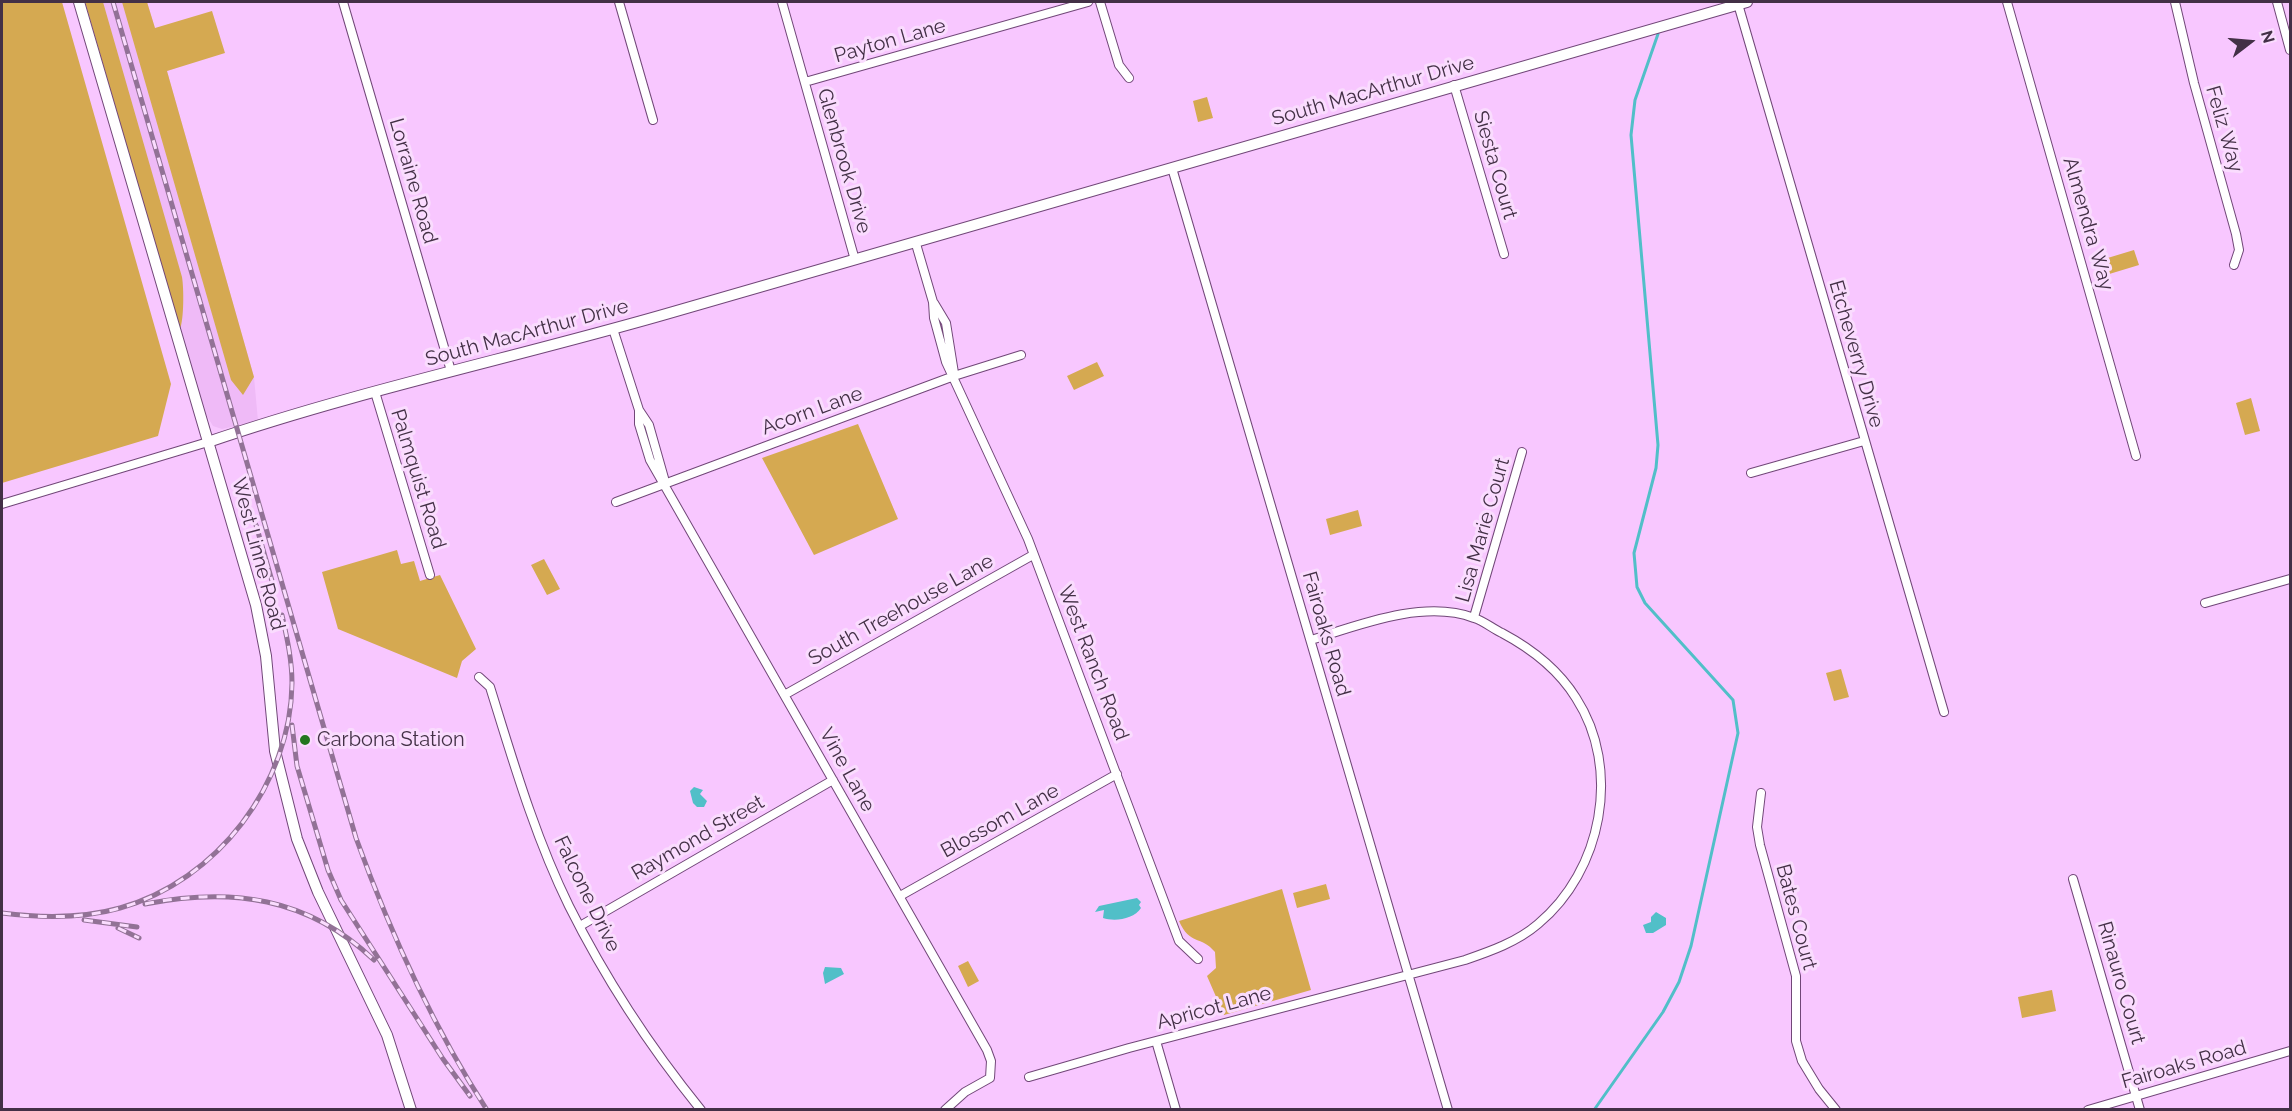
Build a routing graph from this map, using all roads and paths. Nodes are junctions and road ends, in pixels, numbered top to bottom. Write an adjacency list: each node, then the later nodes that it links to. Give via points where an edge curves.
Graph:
1 (79, 2): 27 (street, West Linne Road)
2 (343, 2): 23 (street, Lorraine Road)
3 (619, 2): 15 (street)
4 (782, 2): 13 (street, Glenbrook Drive)
5 (1088, 2): 13 (street, Payton Lane)
6 (1100, 2): 12 (street, via 1119,65)
7 (2007, 2): 29 (street, Almendra Way)
8 (2175, 2): 20 (street, Feliz Way, via 2236,234 2239,250)
9 (2277, 2): 11 (street)
10 (1743, 3): 14 (street, South MacArthur Drive); 26 (street, Etcheverry Drive)
11 (2290, 50)
12 (1129, 78)
13 (805, 82): 19 (street, Glenbrook Drive)
14 (1454, 85): 16 (street, South MacArthur Drive); 18 (street, Siesta Court)
15 (653, 120)
16 (1172, 168): 17 (street, South MacArthur Drive); 39 (street, Fairoaks Road)
17 (916, 244): 19 (street); 24 (street, West Ranch Road, via 944,338 946,362)
18 (1504, 254)
19 (855, 260): 21 (street, South MacArthur Drive)
20 (2234, 265)
21 (613, 329): 23 (street, South MacArthur Drive); 31 (street, Vine Lane, via 639,410 649,425)
22 (1021, 355): 24 (street, Acorn Lane)
23 (451, 371): 25 (street, South MacArthur Drive)
24 (954, 376): 31 (street, Acorn Lane); 34 (street, West Ranch Road)
25 (375, 392): 27 (street, South MacArthur Drive); 35 (street, Palmquist Road)
26 (1864, 441): 30 (street); 42 (street, Etcheverry Drive)
27 (208, 442): 33 (street); 55 (street, West Linne Road, via 260,621 273,740 290,815 310,876 387,1035)
28 (1522, 452): 38 (street, Lisa Marie Court)
29 (2136, 456)
30 (1751, 473)
31 (665, 482): 32 (street, Acorn Lane); 41 (street, Vine Lane)
32 (616, 502)
33 (2, 504)
34 (1033, 555): 41 (street, South Treehouse Lane); 43 (street, West Ranch Road)
35 (430, 575)
36 (2290, 579): 37 (street)
37 (2205, 603)
38 (1474, 618): 39 (street, via 1419,613 1386,617); 50 (street, Apricot Lane, via 1540,657 1576,697 1597,751 1600,804 1596,830 1577,878 1539,924 1497,949)
39 (1311, 640): 50 (street, Fairoaks Road)
40 (479, 676): 48 (street, Falcone Drive, via 490,687 519,780)
41 (786, 694): 44 (street, Vine Lane)
42 (1944, 712)
43 (1117, 774): 47 (street, Blossom Lane); 49 (street, West Ranch Road, via 1179,941)
44 (833, 780): 47 (street, Vine Lane); 48 (street, Raymond Street)
45 (1761, 793): 60 (street, Bates Court, via 1757,827 1760,844 1796,976 1796,1041 1802,1061)
46 (2073, 879): 54 (street, Rinauro Court)
47 (900, 896): 57 (street, Vine Lane, via 991,1061 990,1078 965,1092)
48 (580, 926): 56 (street, Falcone Drive, via 650,1044)
49 (1198, 959)
50 (1409, 974): 51 (street, Apricot Lane); 59 (street, Fairoaks Road)
51 (1156, 1041): 53 (street, Apricot Lane); 58 (street)
52 (2290, 1051): 54 (street, Fairoaks Road)
53 (1029, 1077)
54 (2137, 1096): 61 (street, Fairoaks Road); 62 (street, Rinauro Court)
55 (411, 1110)
56 (701, 1110)
57 (945, 1110)
58 (1176, 1110)
59 (1448, 1110)
60 (1836, 1110)
61 (2088, 1110)
62 (2140, 1110)

